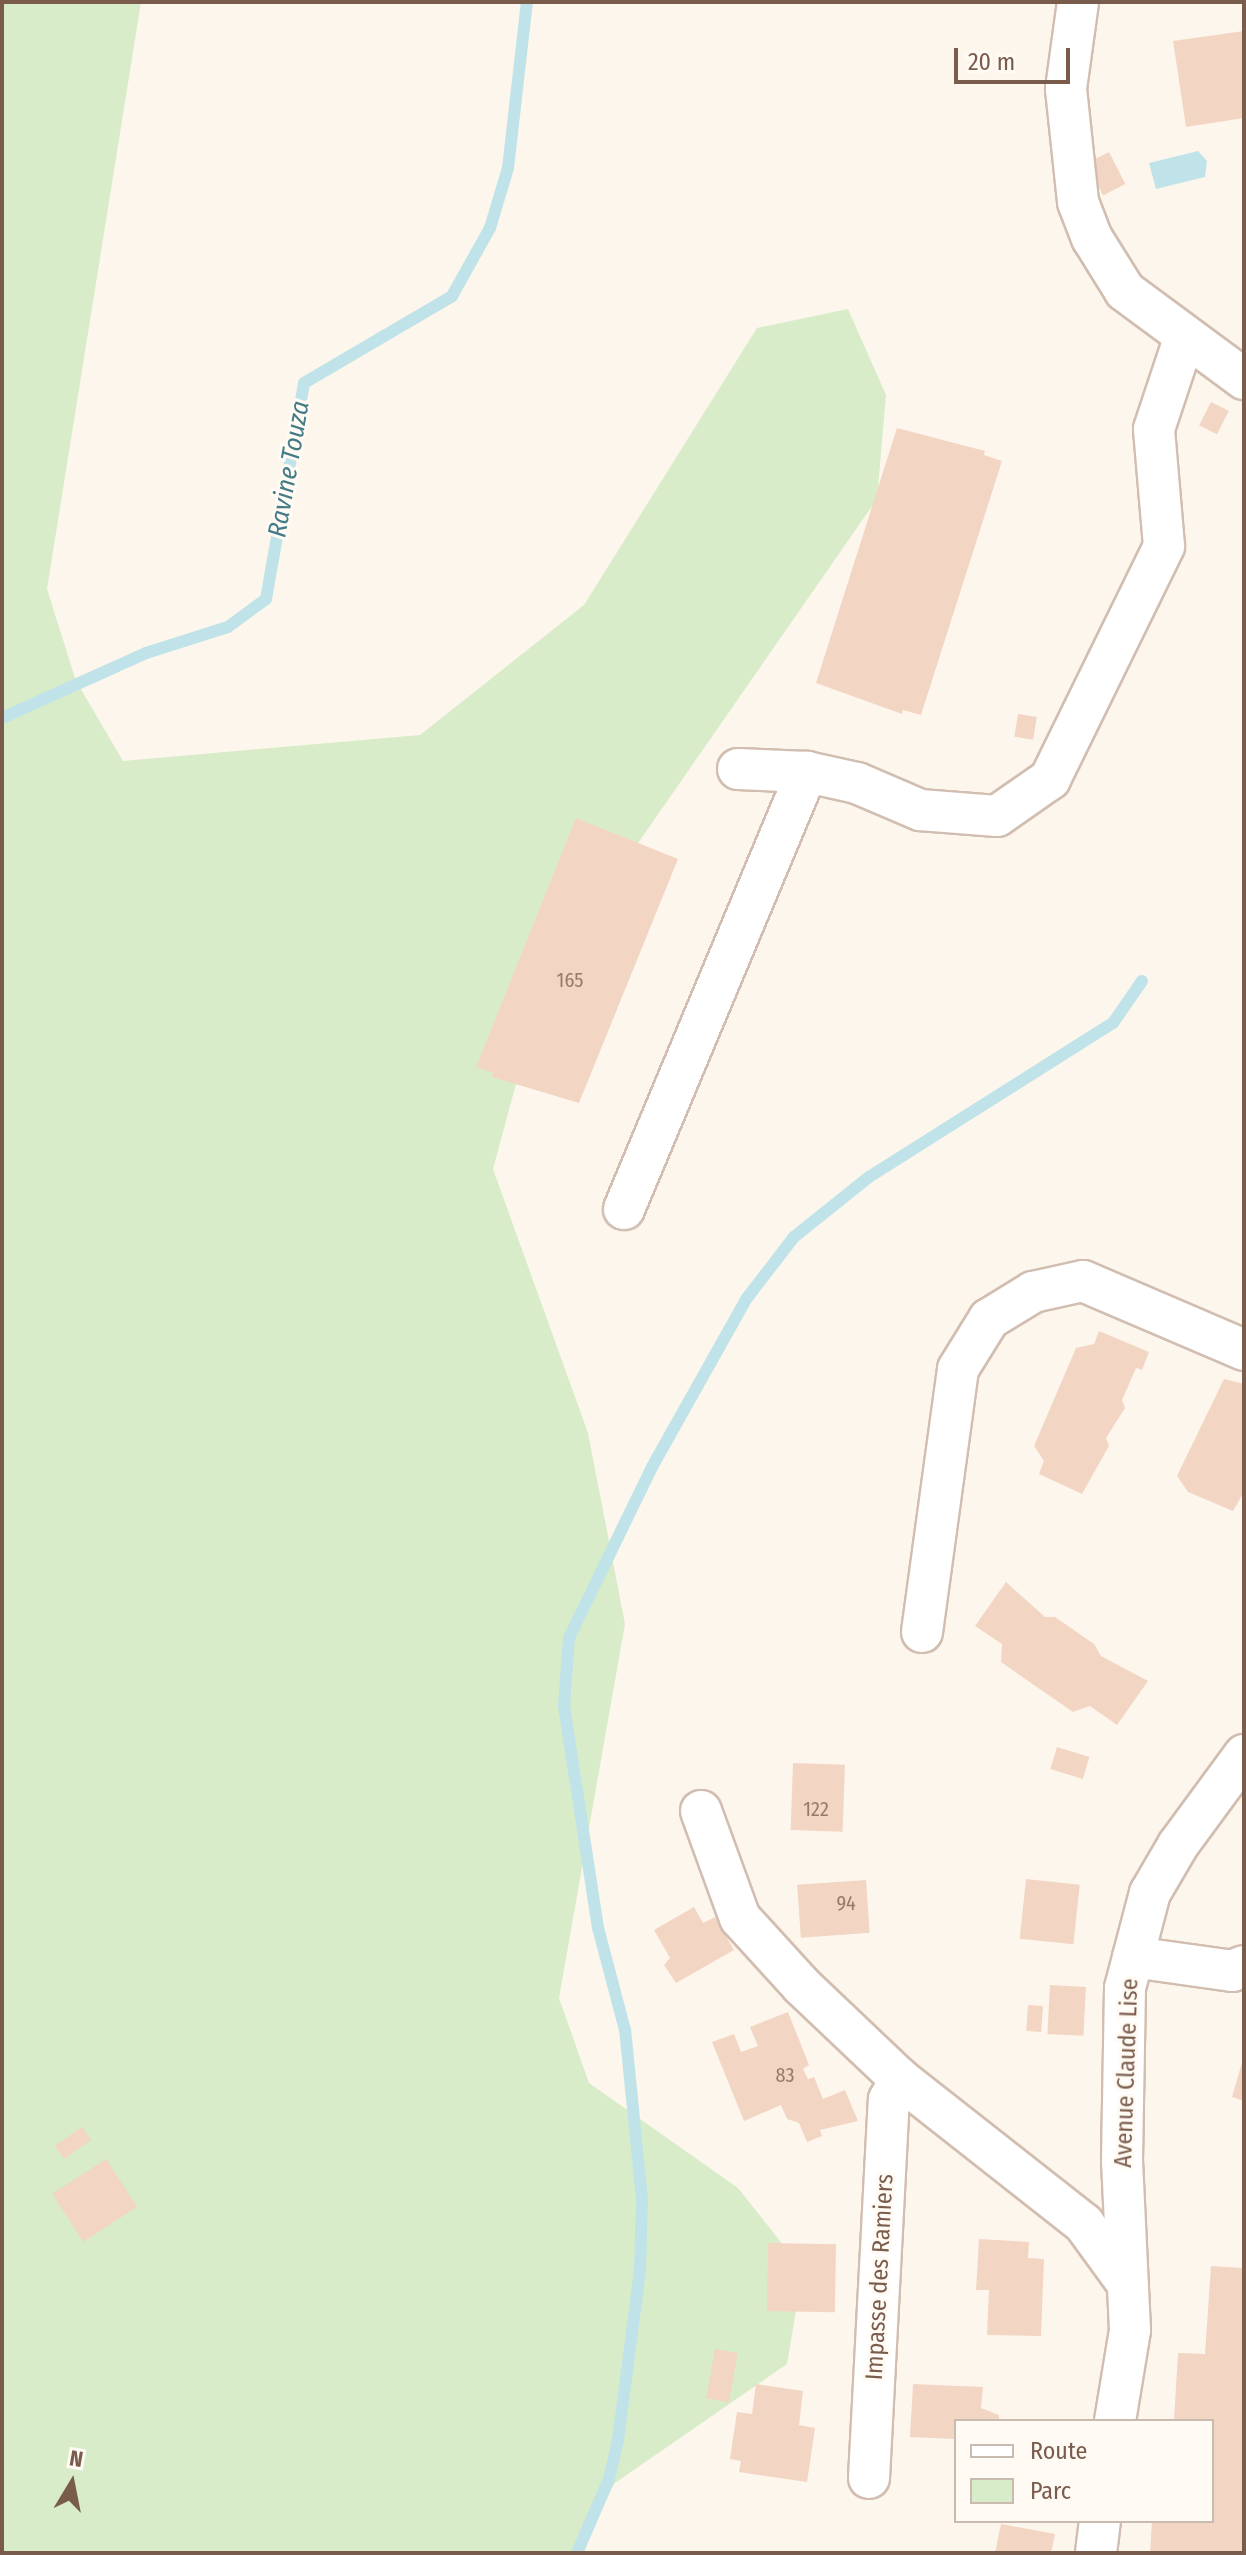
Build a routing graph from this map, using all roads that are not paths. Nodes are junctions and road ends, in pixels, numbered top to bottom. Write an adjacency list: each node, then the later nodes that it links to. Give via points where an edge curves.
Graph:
1 (1078, 2): 2 (street, via 1066,89 1078,202 1092,238 1125,291)
2 (1185, 336): 3 (street); 5 (street, via 1154,429 1164,546 1050,779 997,816 920,810 857,783)
3 (1244, 379)
4 (738, 769): 5 (street)
5 (807, 772): 6 (street)
6 (624, 1209)
7 (1244, 1350): 8 (street, via 1083,1281 1033,1292 989,1319 958,1369)
8 (922, 1632)
9 (1244, 1755): 11 (street, Avenue Claude Lise, via 1150,1893)
10 (701, 1811): 13 (street, via 740,1918)
11 (1133, 1957): 12 (street, via 1232,1971); 14 (street, Avenue Claude Lise, via 1125,2004 1122,2160)
12 (1244, 1966)
13 (900, 2079): 14 (street, via 1084,2224); 16 (street, Impasse des Ramiers, via 889,2100)
14 (1127, 2283): 15 (street, Avenue Claude Lise, via 1130,2330)
15 (1115, 2419)
16 (869, 2478)
17 (1100, 2523): 18 (street)
18 (1096, 2553)

